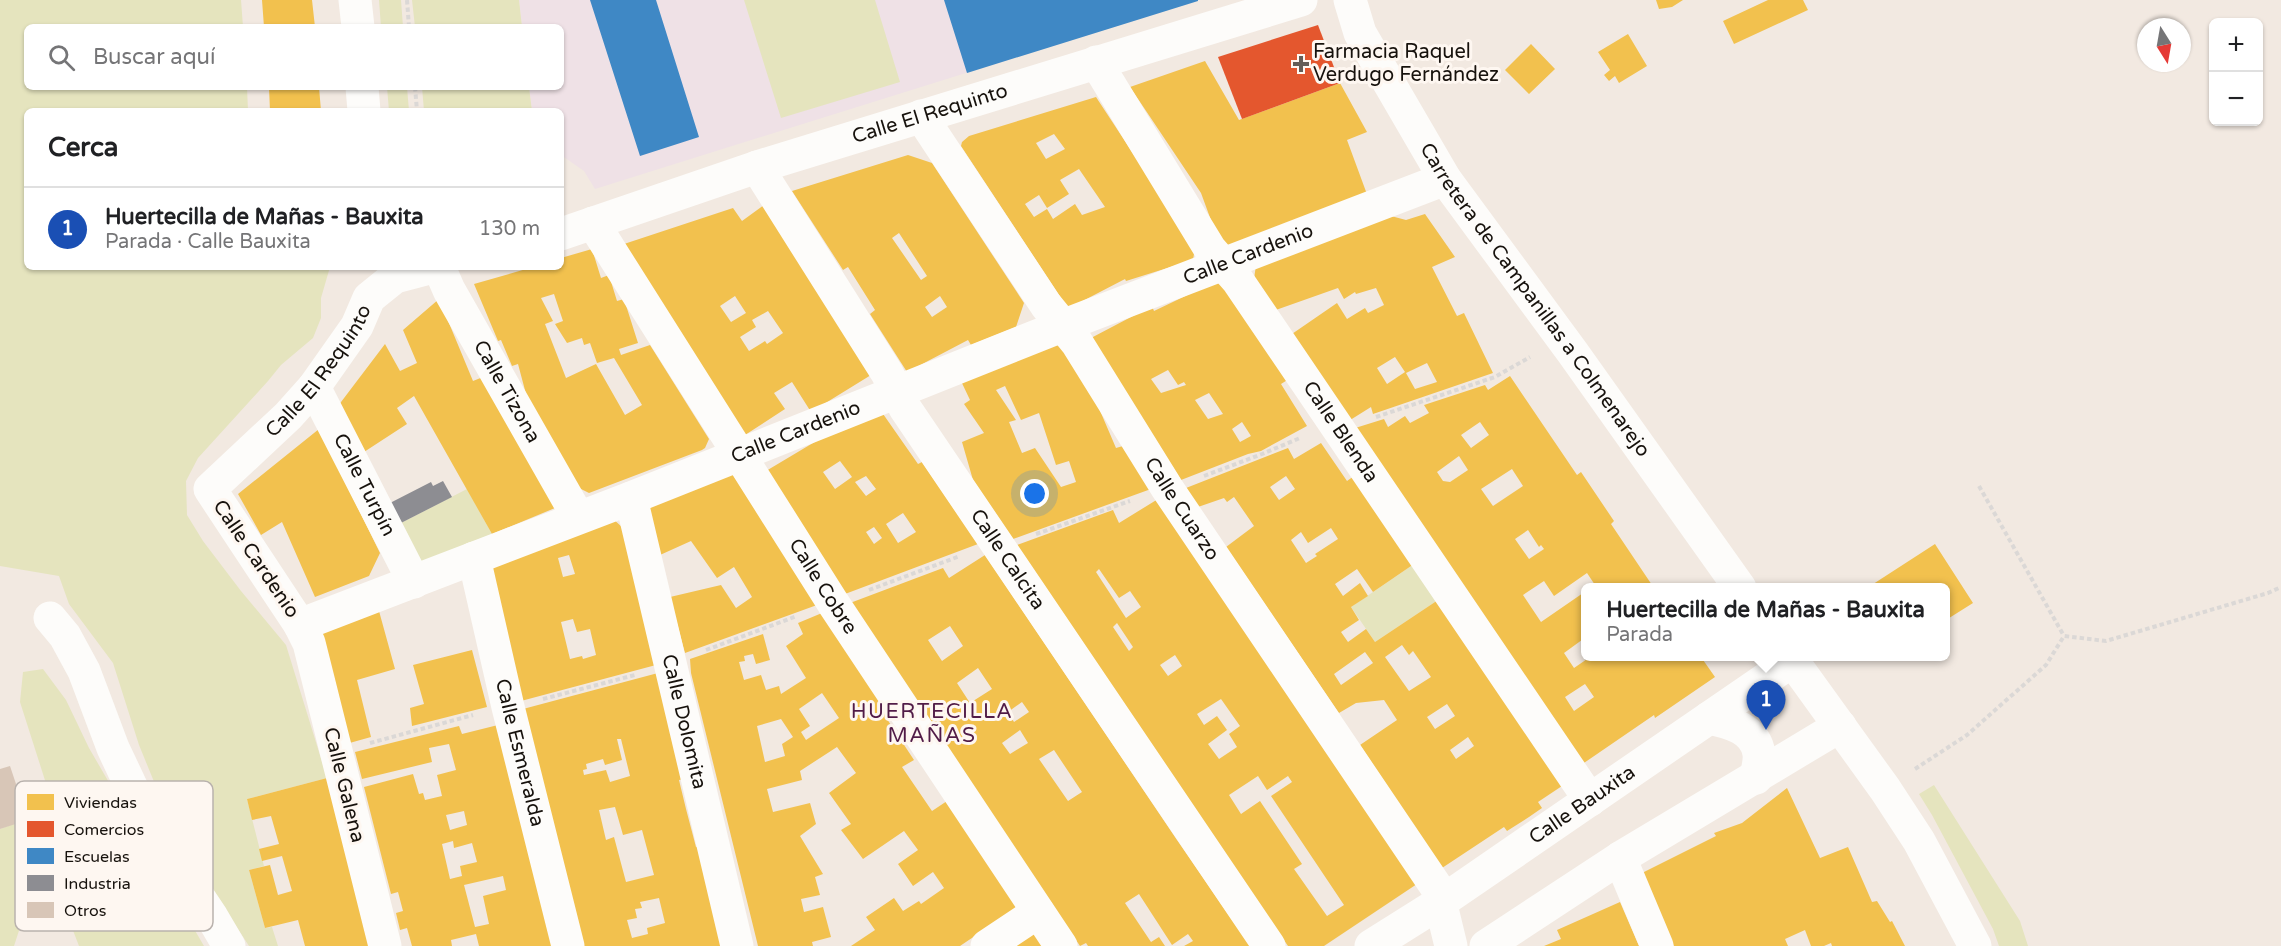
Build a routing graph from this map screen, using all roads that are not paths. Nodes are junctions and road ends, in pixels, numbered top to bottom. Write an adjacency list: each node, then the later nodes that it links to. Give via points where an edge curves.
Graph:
1 (355, 0): 4 (street)
2 (1301, 0): 5 (street, Calle El Requinto)
3 (1350, 0): 10 (street, Carretera de Campanillas a Colmenarejo, via 1360,33)
4 (357, 24)
5 (1096, 62): 8 (street, Calle El Requinto); 13 (street, Calle Blenda)
6 (362, 90): 7 (street)
7 (364, 108)
8 (921, 116): 9 (street, Calle El Requinto); 17 (street, Calle Cuarzo)
9 (757, 167): 11 (street, Calle El Requinto); 19 (street, Calle Calcita)
10 (1445, 179): 13 (street, Calle Cardenio); 26 (street, Carretera de Campanillas a Colmenarejo)
11 (593, 223): 12 (street, Calle El Requinto); 20 (street, Calle Cobre)
12 (564, 233)
13 (1223, 265): 17 (street, Calle Cardenio); 35 (street, Calle Blenda, via 1238,281)
14 (421, 270): 16 (street, Calle El Requinto)
15 (440, 270): 23 (street, Calle Tizona)
16 (370, 282): 18 (street, Calle El Requinto, via 357,326)
17 (1062, 326): 19 (street, Calle Cardenio); 37 (street, Calle Cuarzo, via 1077,343 1167,488 1437,888)
18 (314, 387): 21 (street, Calle El Requinto); 25 (street, Calle Turpín)
19 (897, 392): 20 (street, Calle Cardenio); 46 (street, Calle Calcita)
20 (738, 455): 22 (street, Calle Cardenio); 38 (street, Calle Cobre)
21 (210, 489): 28 (street, Calle Cardenio)
22 (631, 498): 23 (street, Calle Cardenio); 43 (street, Calle Dolomita)
23 (578, 517): 24 (street, Calle Cardenio)
24 (474, 558): 25 (street, Calle Cardenio); 42 (street, Calle Esmeralda)
25 (414, 582): 28 (street, Calle Cardenio)
26 (1736, 583)
27 (50, 618): 34 (street, via 84,671)
28 (300, 625): 41 (street, Calle Galena, via 309,643)
29 (1787, 661): 31 (street, Calle Bauxita)
30 (1791, 661): 32 (street)
31 (1709, 718): 33 (street, via 1735,723 1753,739 1759,754); 35 (street, Calle Bauxita)
32 (1840, 726): 33 (street); 51 (street, via 1919,841)
33 (1755, 778): 36 (street)
34 (129, 781)
35 (1590, 800): 37 (street, Calle Bauxita)
36 (1620, 858): 49 (street); 50 (street)
37 (1441, 902): 47 (street, Calle Bauxita); 48 (street, Calle Cuarzo)
38 (1038, 912): 44 (street); 45 (street, Calle Cobre)
39 (213, 919): 40 (street)
40 (229, 946)
41 (385, 946)
42 (568, 946)
43 (737, 946)
44 (987, 946)
45 (1061, 946)
46 (1269, 946)
47 (1371, 946)
48 (1451, 946)
49 (1486, 946)
50 (1657, 946)
51 (1975, 946)

